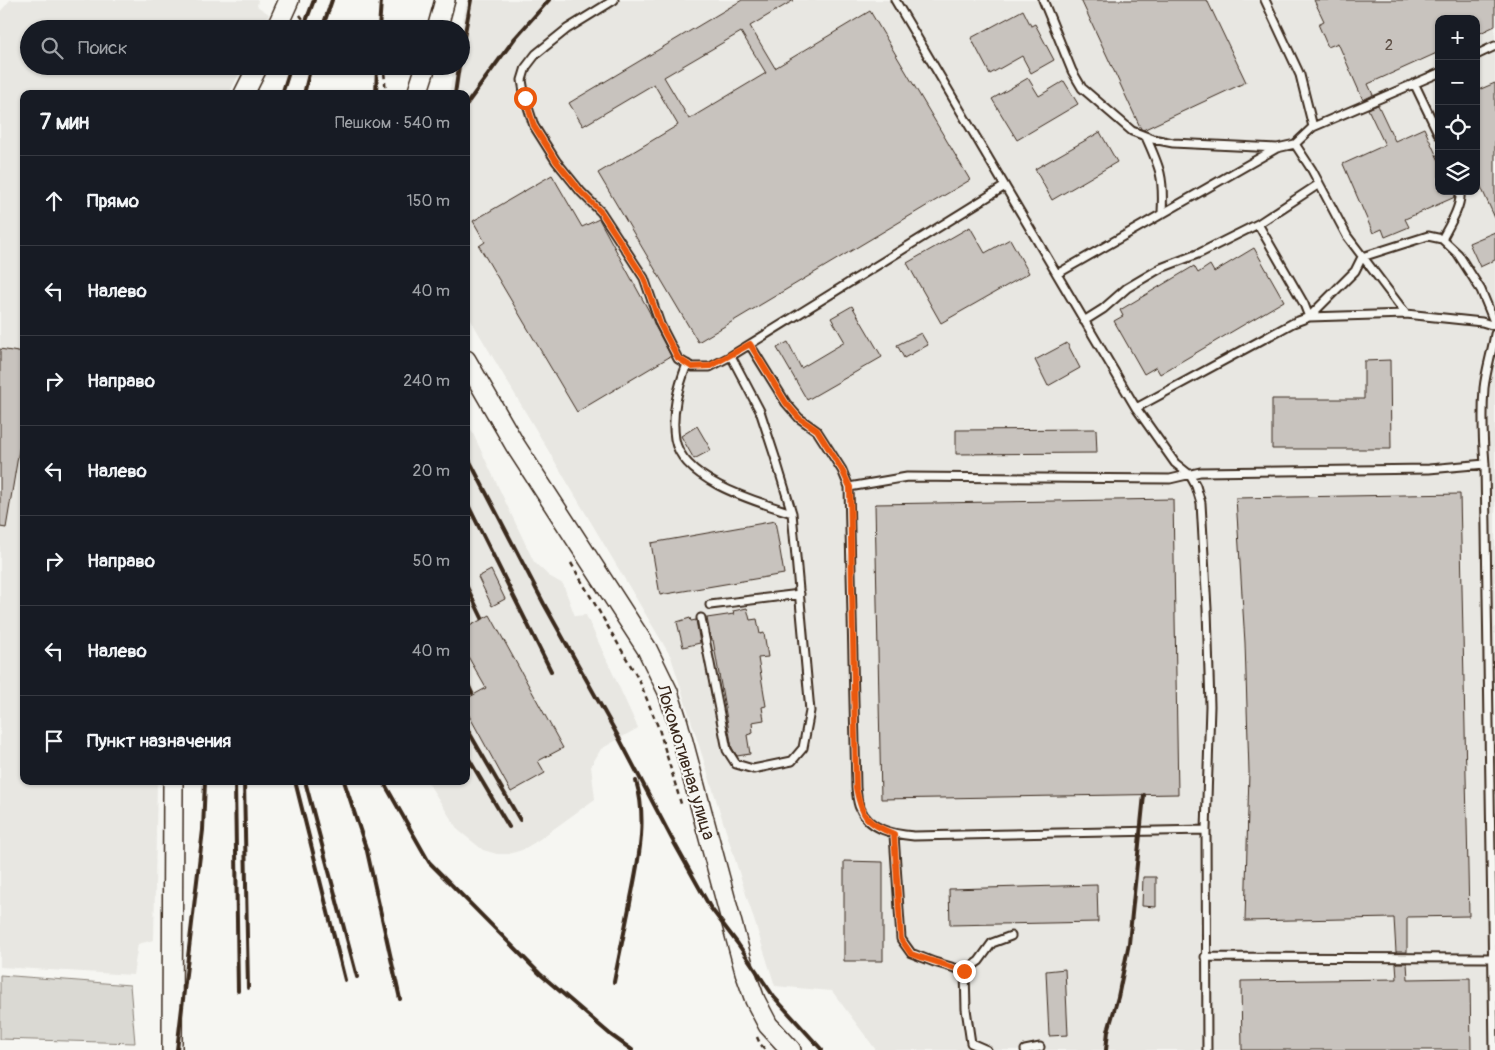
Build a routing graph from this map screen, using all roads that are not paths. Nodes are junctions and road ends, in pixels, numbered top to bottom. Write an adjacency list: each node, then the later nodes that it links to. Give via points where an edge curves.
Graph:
1 (289, 0): 7 (main road)
2 (445, 0): 8 (main road)
3 (614, 0): 38 (lane, via 536,54 526,67 522,80 525,98 534,126 556,161 601,212 644,278 670,345 678,358)
4 (895, 0): 23 (lane)
5 (1043, 0): 19 (lane, via 1082,88 1132,131)
6 (1265, 0): 18 (lane, via 1300,76)
7 (280, 20)
8 (439, 20)
9 (1495, 46): 10 (lane)
10 (1480, 53)
11 (254, 75): 15 (main road)
12 (423, 75): 16 (main road)
13 (1435, 75): 14 (lane)
14 (1415, 84): 17 (lane); 18 (lane)
15 (246, 90)
16 (419, 90)
17 (1435, 126)
18 (1314, 127): 20 (lane)
19 (1146, 137): 21 (lane, via 1173,143); 25 (lane, via 1160,169)
20 (1296, 144): 21 (lane); 22 (lane)
21 (1276, 148): 25 (lane)
22 (1319, 184): 26 (lane); 28 (lane)
23 (1005, 186): 29 (lane); 35 (lane)
24 (1461, 195): 27 (lane)
25 (1162, 212): 29 (lane)
26 (1258, 224): 31 (lane); 32 (lane, via 1161,268 1127,288)
27 (1442, 239): 28 (lane, via 1428,236); 33 (lane, via 1458,254 1481,290)
28 (1362, 257): 30 (lane); 31 (lane, via 1355,271)
29 (1057, 274): 32 (lane)
30 (1406, 314): 31 (lane); 33 (lane)
31 (1309, 316): 40 (lane)
32 (1084, 321): 40 (lane)
33 (1495, 325)
34 (1495, 334): 36 (lane)
35 (750, 344): 37 (lane); 43 (lane, via 786,403 799,418 817,430)
36 (1494, 350): 41 (lane, via 1484,388)
37 (731, 356): 38 (lane, via 710,366 692,367); 44 (lane, via 760,412)
38 (687, 364): 44 (lane, via 678,389 674,416 675,441 682,456 697,472 716,484)
39 (470, 367): 57 (main road, Локомотивная улица, via 515,445 647,649 668,692 745,972 768,1025)
40 (1136, 408): 42 (lane, via 1175,463)
41 (1485, 464): 42 (lane, via 1429,469 1200,472); 53 (lane)
42 (1190, 475): 43 (lane, via 1170,479 907,477); 49 (lane, via 1201,503 1207,609 1210,706)
43 (850, 487): 50 (lane, via 856,788 860,808 868,821)
44 (792, 514): 45 (lane)
45 (800, 594): 46 (lane); 47 (lane, via 810,711 803,748 792,761 774,766 753,769 736,764 727,750)
46 (710, 605)
47 (701, 618)
48 (173, 785): 56 (main road)
49 (1206, 830): 50 (lane); 52 (lane)
50 (894, 834): 54 (lane, via 901,939 911,954)
51 (1012, 936): 54 (lane, via 992,944 979,961)
52 (1205, 957): 53 (lane); 60 (lane)
53 (1494, 958): 61 (lane)
54 (964, 971): 58 (lane, via 971,1043)
55 (1040, 1047): 59 (lane)
56 (172, 1050)
57 (791, 1050)
58 (987, 1050)
59 (1025, 1050)
60 (1207, 1050)
61 (1494, 1050)

